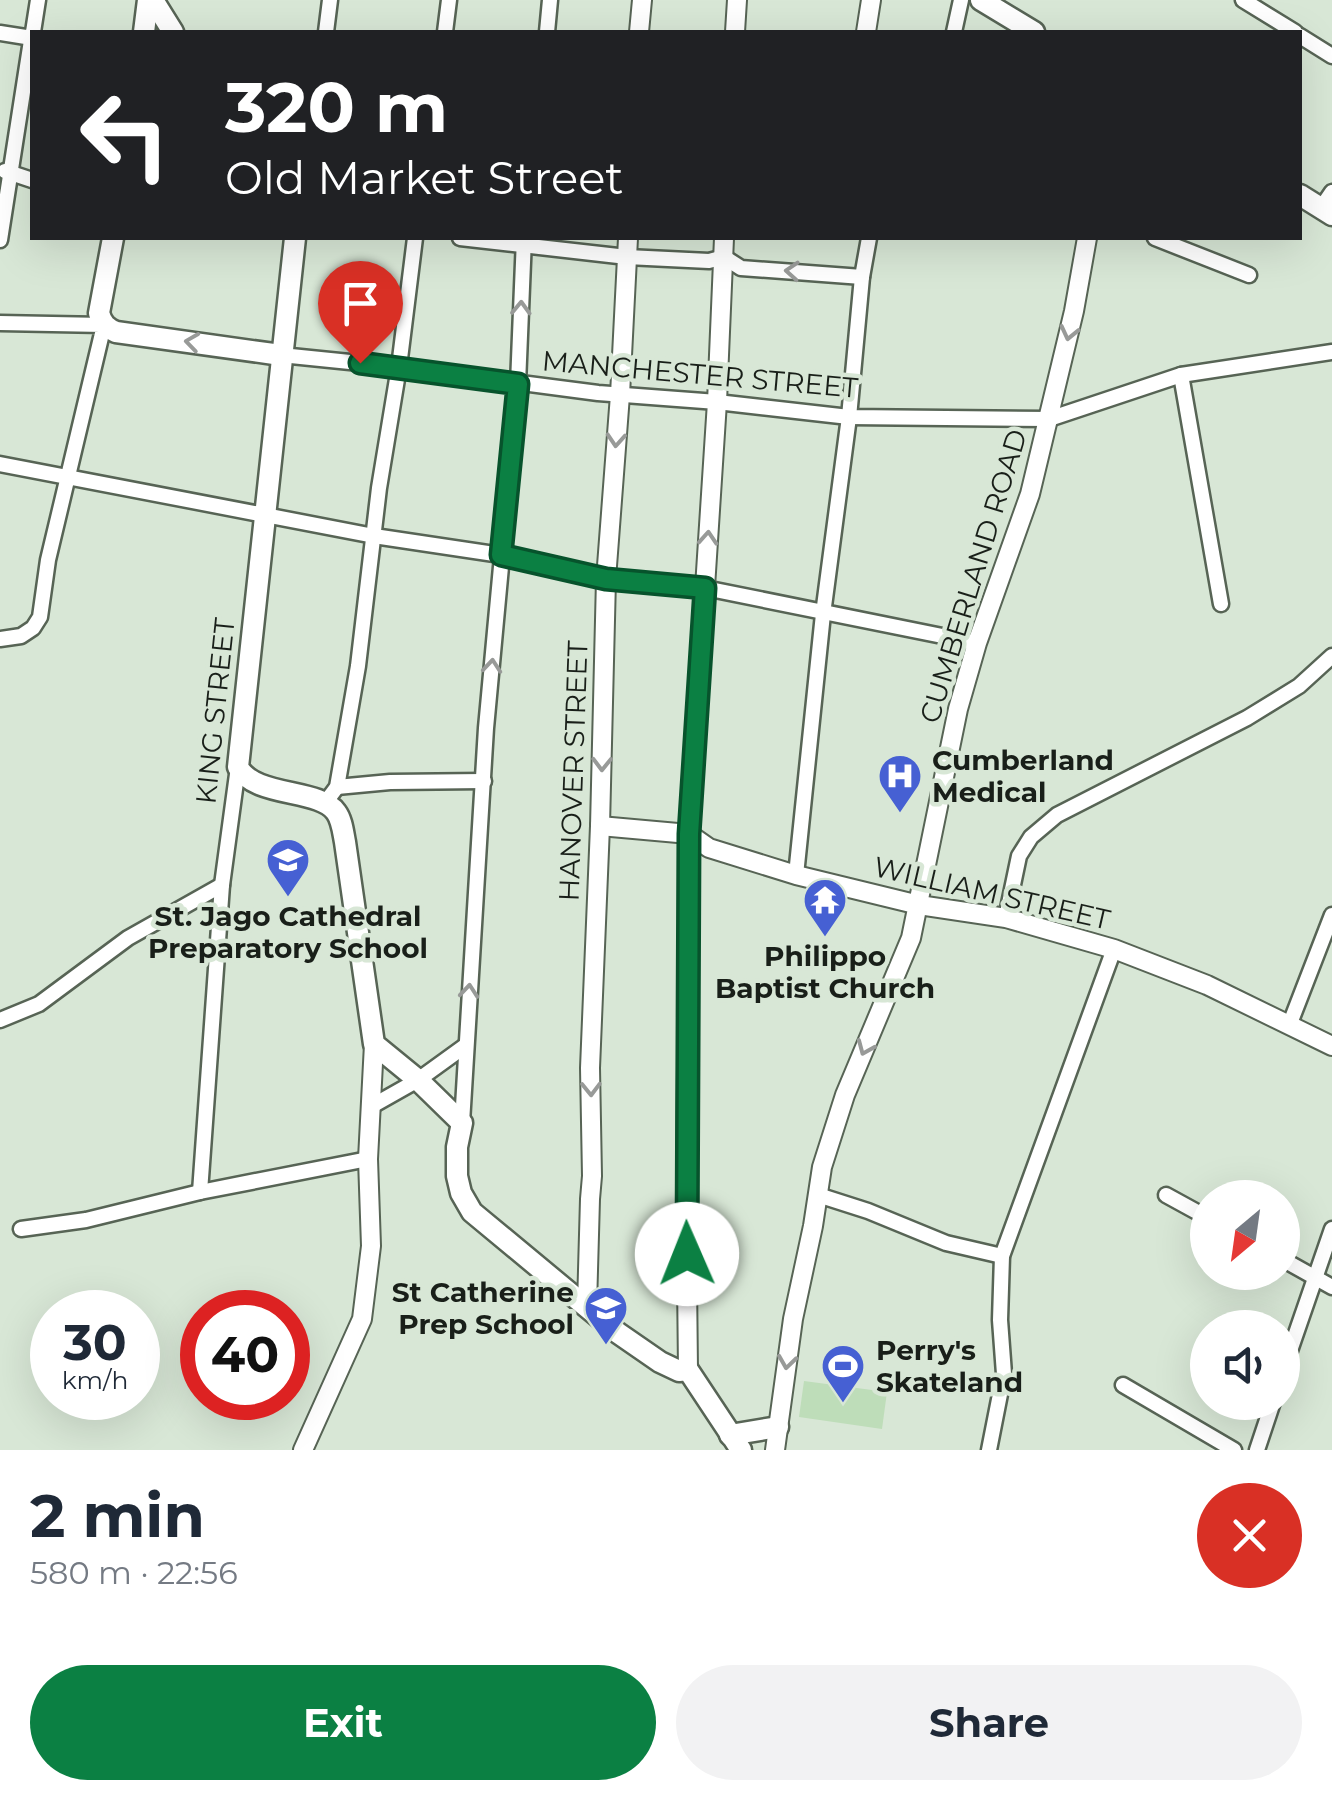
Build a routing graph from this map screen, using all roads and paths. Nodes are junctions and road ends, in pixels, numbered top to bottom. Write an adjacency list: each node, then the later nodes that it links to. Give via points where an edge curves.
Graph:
1 (38, 0): 12 (street)
2 (151, 0): 13 (main road); 14 (main road)
3 (330, 0): 15 (street)
4 (449, 0): 16 (street)
5 (550, 0): 17 (street)
6 (642, 0): 18 (street)
7 (738, 0): 19 (street)
8 (870, 0): 20 (street)
9 (961, 0): 21 (street)
10 (981, 0): 22 (main road)
11 (1243, 0): 23 (street)
12 (33, 30)
13 (144, 30)
14 (172, 30)
15 (326, 30)
16 (445, 30)
17 (547, 30)
18 (639, 30)
19 (734, 30)
20 (866, 30)
21 (954, 30)
22 (1031, 30)
23 (1291, 30)
24 (0, 33): 25 (street)
25 (30, 36)
26 (1302, 37): 28 (street)
27 (30, 46): 29 (street)
28 (1332, 56)
29 (4, 171): 30 (street); 33 (street)
30 (30, 179)
31 (1302, 196): 32 (main road)
32 (1328, 205)
33 (0, 240)
34 (112, 240): 47 (main road)
35 (295, 240): 49 (main road, KING STREET)
36 (415, 240): 50 (street)
37 (492, 240): 41 (street)
38 (868, 240): 45 (street)
39 (1087, 240): 56 (street, CUMBERLAND ROAD, one-way to 56)
40 (1160, 240): 44 (street)
41 (524, 242): 42 (street); 52 (street, one-way to 41)
42 (628, 247): 43 (street, via 709,261); 53 (street, HANOVER STREET)
43 (724, 247): 45 (street, one-way to 43, via 742,268); 54 (street)
44 (1249, 275)
45 (862, 276): 55 (street)
46 (0, 323): 47 (street, MANCHESTER STREET)
47 (104, 325): 49 (main road, MANCHESTER STREET, one-way to 47); 58 (street)
48 (1332, 352): 51 (street, MANCHESTER STREET)
49 (281, 355): 50 (street, MANCHESTER STREET); 59 (main road, KING STREET)
50 (398, 367): 52 (street, MANCHESTER STREET); 60 (street)
51 (1181, 375): 56 (street, MANCHESTER STREET); 64 (street)
52 (518, 384): 53 (street, MANCHESTER STREET); 61 (street)
53 (620, 395): 54 (street, MANCHESTER STREET); 62 (street, HANOVER STREET, one-way to 62)
54 (717, 402): 55 (street, MANCHESTER STREET); 63 (street, one-way to 54)
55 (850, 417): 56 (street, MANCHESTER STREET); 65 (street)
56 (1049, 419): 67 (street, CUMBERLAND ROAD, via 1030,494)
57 (0, 464): 58 (street)
58 (68, 476): 59 (street); 66 (street, via 40,617 21,636)
59 (264, 515): 60 (street); 69 (main road, KING STREET)
60 (374, 536): 61 (street); 71 (street, via 358,666)
61 (501, 555): 62 (street); 70 (street, one-way to 61)
62 (606, 579): 63 (street); 72 (street, HANOVER STREET, one-way to 72)
63 (705, 588): 65 (street); 73 (street)
64 (1221, 604)
65 (823, 614): 67 (street); 74 (street)
66 (0, 639)
67 (976, 643): 76 (street, CUMBERLAND ROAD)
68 (1332, 656): 78 (street, via 1300,686 1247,718 1057,815 1020,856)
69 (238, 767): 71 (main road, via 249,780); 75 (street, KING STREET)
70 (484, 780): 71 (street, via 390,782); 83 (street, one-way to 70)
71 (331, 795): 82 (main road, via 342,826)
72 (600, 826): 73 (street); 99 (street, HANOVER STREET, one-way to 99)
73 (689, 834): 74 (street, WILLIAM STREET, via 710,848); 101 (street)
74 (796, 875): 76 (street, WILLIAM STREET)
75 (222, 884): 80 (street, via 128,938 40,1004); 89 (street, KING STREET)
76 (920, 905): 78 (street, WILLIAM STREET); 90 (street, CUMBERLAND ROAD, one-way to 90, via 845,1095)
77 (1332, 915): 81 (street)
78 (1006, 918): 79 (street, WILLIAM STREET)
79 (1114, 949): 81 (street, WILLIAM STREET); 95 (street)
80 (0, 1020)
81 (1289, 1026): 84 (street, WILLIAM STREET)
82 (374, 1044): 85 (main road); 86 (street)
83 (464, 1046): 85 (street); 87 (street)
84 (1332, 1046)
85 (418, 1080): 86 (street); 87 (main road)
86 (372, 1106): 88 (street)
87 (462, 1123): 99 (main road, via 457,1176 466,1204)
88 (368, 1158): 89 (street); 106 (street, via 371,1246 362,1319)
89 (200, 1192): 94 (street)
90 (818, 1195): 95 (street, via 946,1243); 104 (street, CUMBERLAND ROAD, one-way to 104)
91 (1166, 1195): 92 (street)
92 (1190, 1208)
93 (1332, 1228): 97 (street)
94 (22, 1229)
95 (1002, 1256): 108 (street, via 1004,1374)
96 (1300, 1269): 97 (street)
97 (1316, 1277): 98 (street); 100 (street)
98 (1332, 1287)
99 (587, 1306): 101 (main road, via 660,1362)
100 (1300, 1323)
101 (688, 1370): 105 (main road)
102 (1123, 1385): 109 (street)
103 (1267, 1420): 110 (street)
104 (778, 1427): 105 (main road); 107 (street, CUMBERLAND ROAD)
105 (736, 1442)
106 (303, 1450)
107 (775, 1450)
108 (989, 1450)
109 (1234, 1450)
110 (1257, 1450)

